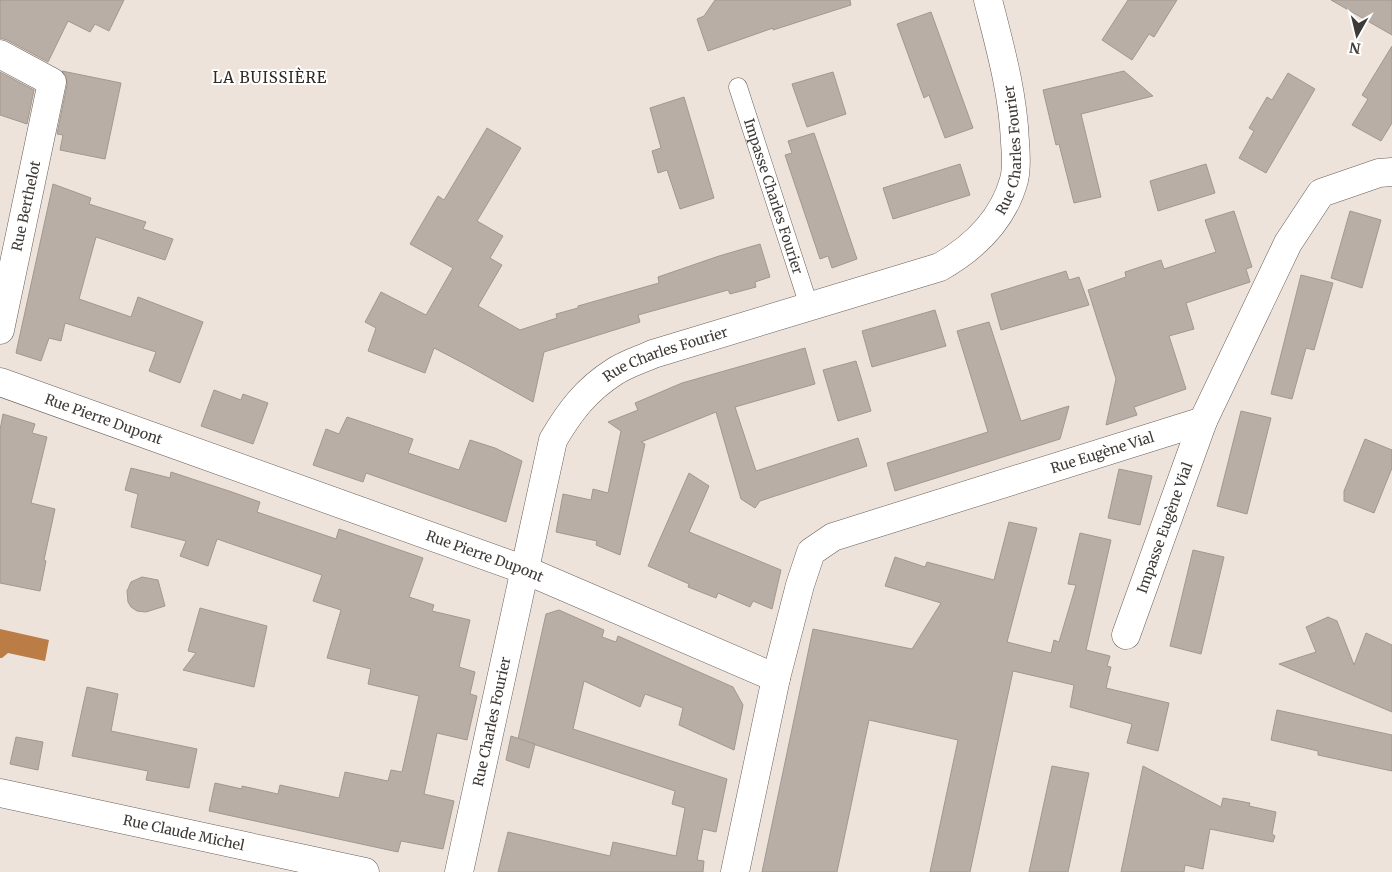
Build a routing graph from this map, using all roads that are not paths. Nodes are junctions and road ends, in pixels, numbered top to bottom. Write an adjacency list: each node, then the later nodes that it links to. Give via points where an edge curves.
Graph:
1 (988, 0): 5 (street, Rue Charles Fourier, via 1009,82 1016,161 1006,201 994,223 976,243 940,267)
2 (0, 54): 6 (street, Rue Berthelot, via 52,82)
3 (738, 86): 5 (lane, Impasse Charles Fourier)
4 (1392, 172): 8 (street, via 1379,173 1321,193 1288,242)
5 (809, 306): 9 (street, Rue Charles Fourier, via 653,354 616,371 585,394 553,440)
6 (0, 330)
7 (0, 382): 9 (street, Rue Pierre Dupont)
8 (1203, 421): 10 (street, Impasse Eugène Vial); 11 (street, Rue Eugène Vial, via 833,537 812,552)
9 (525, 570): 11 (street, Rue Pierre Dupont); 14 (street, Rue Charles Fourier)
10 (1126, 636)
11 (776, 678): 15 (street)
12 (0, 793): 13 (street, Rue Claude Michel)
13 (366, 872)
14 (459, 872)
15 (735, 872)

